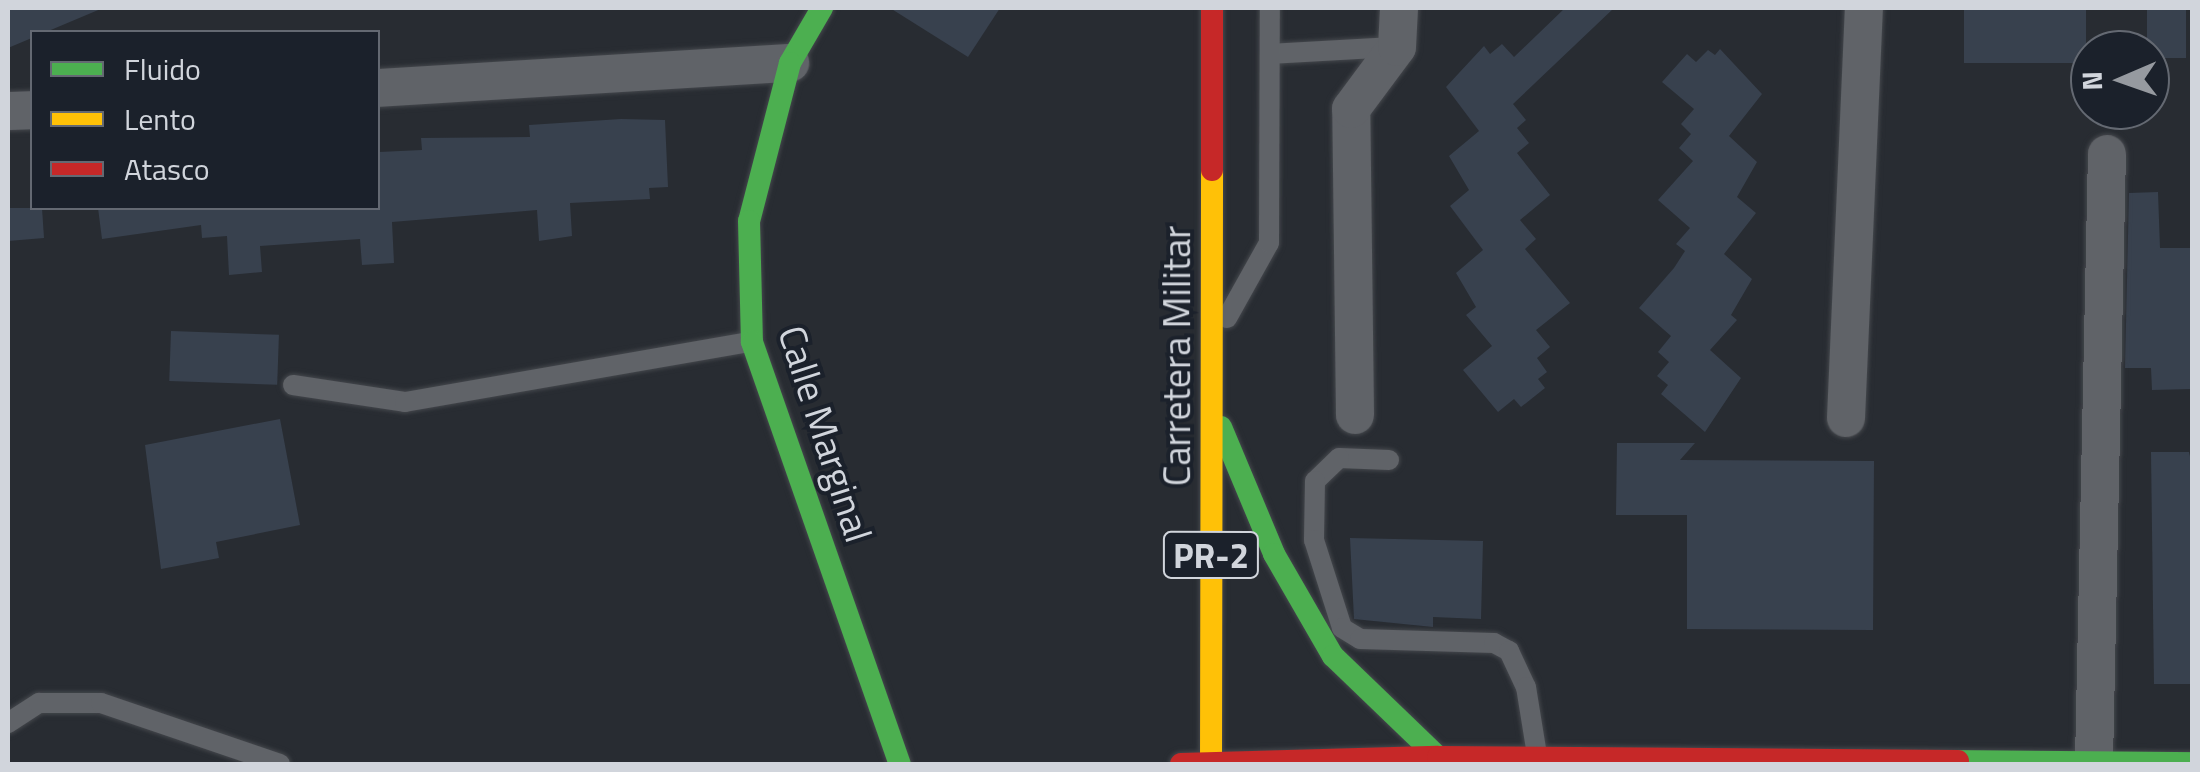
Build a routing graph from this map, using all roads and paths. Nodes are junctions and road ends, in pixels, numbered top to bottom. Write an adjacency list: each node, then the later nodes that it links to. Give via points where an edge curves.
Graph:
1 (822, 8): 8 (street, Calle Marginal)
2 (1212, 8): 12 (street, Carretera Militar / PR-2)
3 (1270, 8): 7 (lane)
4 (1400, 8): 6 (street)
5 (1864, 8): 16 (street)
6 (1397, 47): 7 (lane); 15 (street, via 1351,109)
7 (1270, 54): 12 (lane, via 1269,243)
8 (790, 62): 9 (street); 11 (street, Calle Marginal, via 749,221)
9 (380, 88)
10 (2107, 154): 21 (street)
11 (752, 342): 13 (lane, via 405,402); 24 (street, Calle Marginal)
12 (1212, 346): 14 (street, Carretera Militar / PR-2)
13 (294, 385)
14 (1212, 403): 20 (street, via 1274,554 1333,656); 26 (street, Carretera Militar / PR-2)
15 (1355, 415)
16 (1846, 418)
17 (1389, 460): 19 (lane, via 1339,458 1315,481 1314,540 1342,628 1360,638 1494,644 1509,651 1526,686)
18 (8, 723): 23 (lane, via 39,703 102,704)
19 (1538, 758): 20 (street); 21 (street)
20 (1434, 761): 26 (street)
21 (2094, 763): 22 (street)
22 (2192, 763)
23 (280, 764)
24 (900, 764)
25 (1180, 764): 26 (street)
26 (1211, 764)

